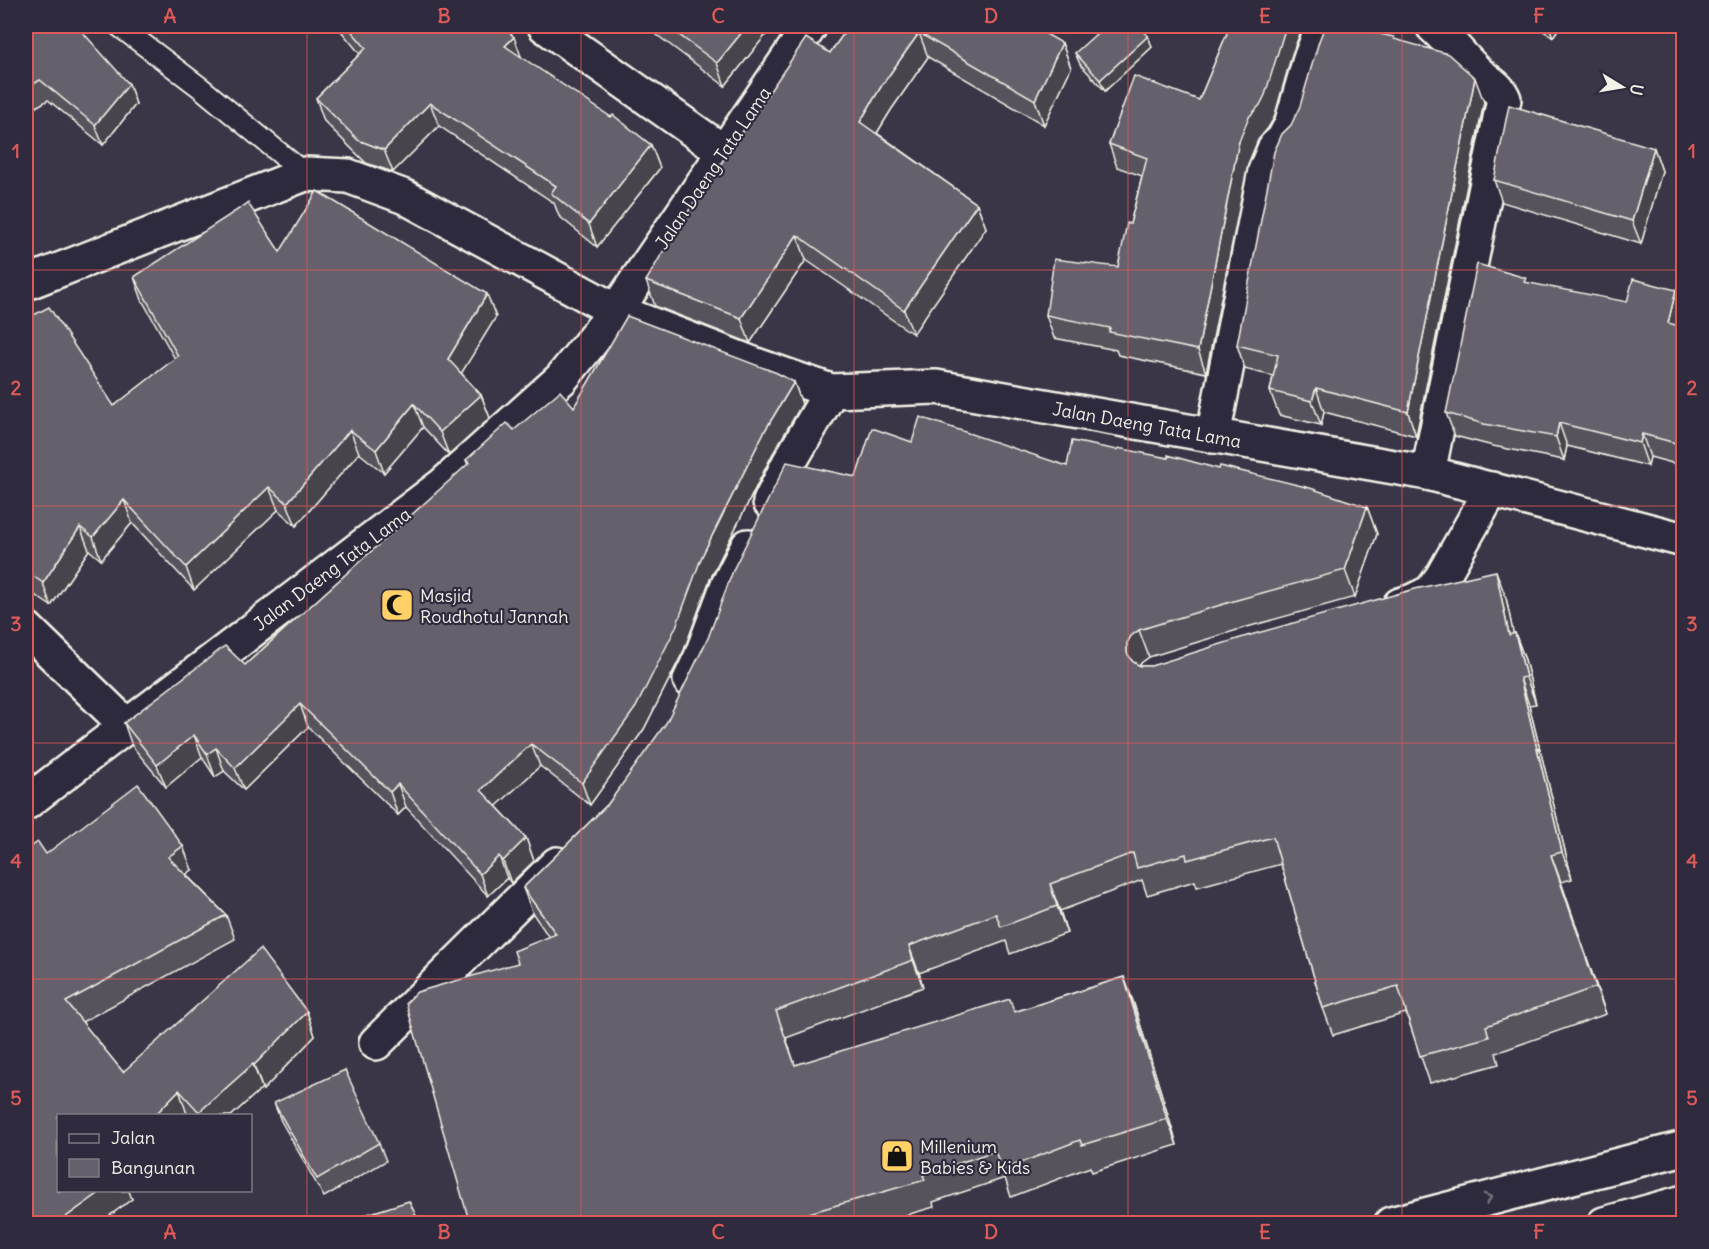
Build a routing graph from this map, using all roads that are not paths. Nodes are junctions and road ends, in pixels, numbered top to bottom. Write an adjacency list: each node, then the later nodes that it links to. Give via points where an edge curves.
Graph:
1 (119, 26): 7 (lane)
2 (545, 26): 6 (main road)
3 (810, 26): 6 (main road, Jalan Daeng Tata Lama)
4 (1323, 26): 11 (main road, via 1291,125 1275,147 1265,171)
5 (1433, 26): 12 (main road, via 1478,73 1499,88 1504,99)
6 (724, 152): 9 (main road, Jalan Daeng Tata Lama)
7 (305, 174): 8 (main road); 9 (main road, via 348,176 405,197)
8 (26, 283)
9 (616, 311): 10 (main road, Jalan Daeng Tata Lama); 18 (main road, Jalan Daeng Tata Lama, via 561,379 444,484)
10 (831, 390): 11 (main road, Jalan Daeng Tata Lama, via 936,387); 17 (main road, via 789,463 727,587 701,657)
11 (1213, 436): 12 (main road, Jalan Daeng Tata Lama)
12 (1428, 473): 13 (main road, Jalan Daeng Tata Lama)
13 (1492, 489): 14 (main road, Jalan Daeng Tata Lama); 15 (main road, via 1431,592)
14 (1683, 540)
15 (1366, 615)
16 (26, 628): 18 (main road)
17 (676, 708)
18 (126, 725): 19 (main road, Jalan Daeng Tata Lama)
19 (26, 803)
20 (578, 843): 21 (main road)
21 (376, 1043)
22 (1683, 1148): 24 (main road, one-way to 22)
23 (1683, 1202): 25 (main road)
24 (1391, 1224)
25 (1604, 1224)

